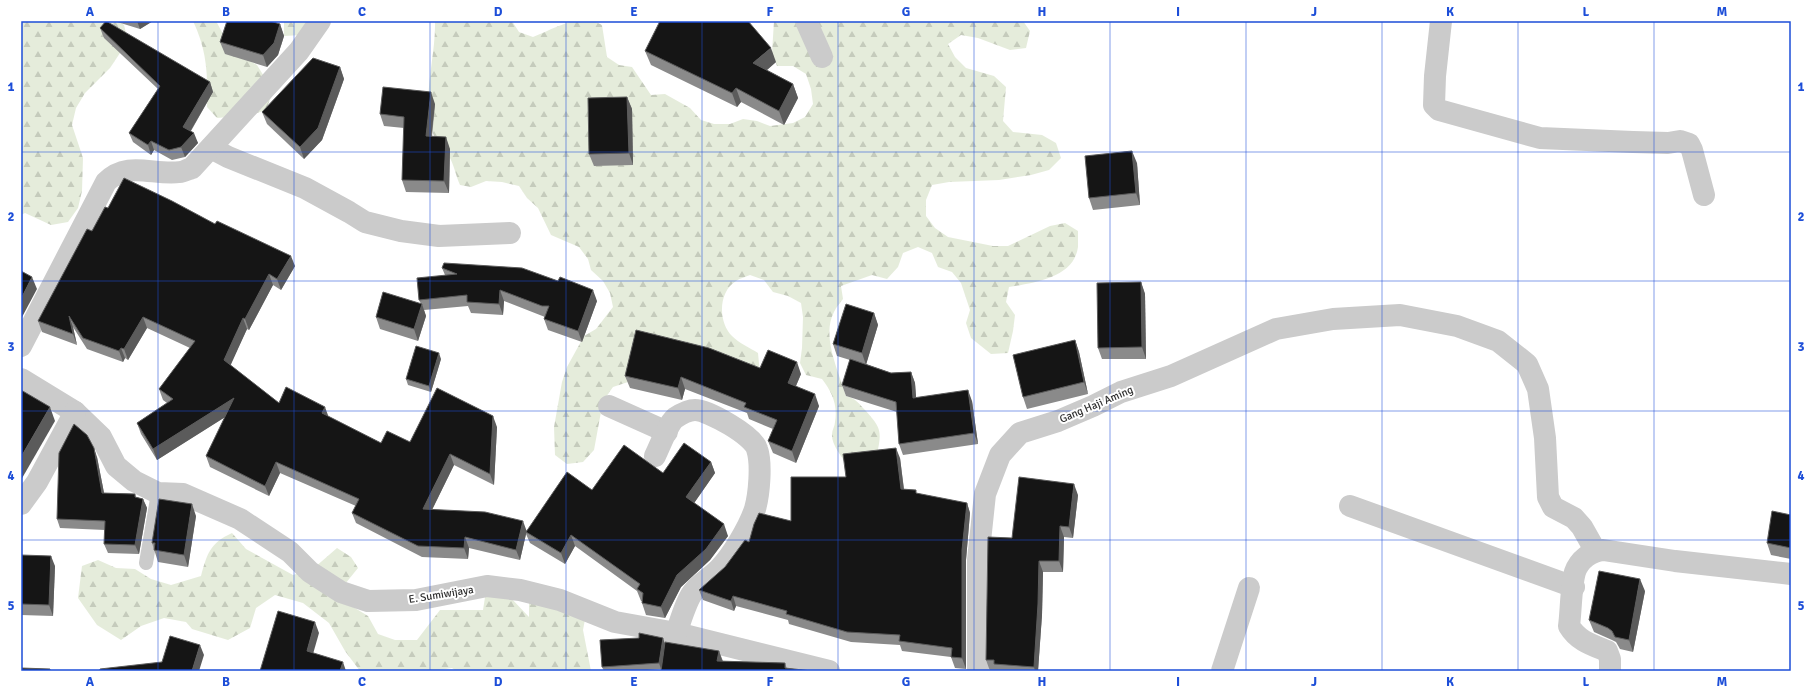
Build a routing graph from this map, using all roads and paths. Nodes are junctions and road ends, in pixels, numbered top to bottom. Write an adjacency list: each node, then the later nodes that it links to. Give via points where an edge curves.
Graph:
1 (320, 21): 5 (street, via 299,51)
2 (806, 21): 4 (street)
3 (1441, 21): 6 (street, via 1434,105 1439,110 1540,138 1668,143 1680,141 1689,144 1692,150)
4 (822, 57)
5 (211, 148): 7 (street, via 305,188 365,222 401,231 439,236); 8 (street, via 192,168 180,172 129,170 114,174 106,182)
6 (1704, 195)
7 (510, 233)
8 (21, 346)
9 (21, 378): 11 (street, E. Sumiwijaya)
10 (609, 406): 12 (street)
11 (76, 412): 14 (street, E. Sumiwijaya, via 101,437 116,466 134,481); 15 (street, via 37,482)
12 (667, 432): 13 (street); 22 (street, via 674,419 688,410 696,410 722,421 752,439 757,448 759,461 759,486 755,510 730,555 692,592)
13 (655, 456)
14 (158, 493): 18 (lane); 22 (street, E. Sumiwijaya, via 183,494 240,520 290,552 310,572 341,592 368,601 416,600 487,586 520,590 560,600 615,622)
15 (21, 504)
16 (1350, 506): 21 (street)
17 (1595, 550): 19 (street); 21 (street, via 1575,572); 24 (street, Gang Haji Aming, via 1582,527 1574,518 1553,507 1548,497 1546,438 1538,389 1527,364 1498,341 1456,326 1400,315 1334,319 1276,329 1171,376 1121,392 1058,421 1020,433 1000,455 985,494 978,560)
18 (146, 563)
19 (1791, 574)
20 (1249, 588): 25 (street)
21 (1574, 588): 26 (street, via 1569,626 1582,641 1607,651)
22 (676, 633): 23 (street, E. Sumiwijaya)
23 (829, 671)
24 (978, 671)
25 (1222, 671)
26 (1610, 671)

